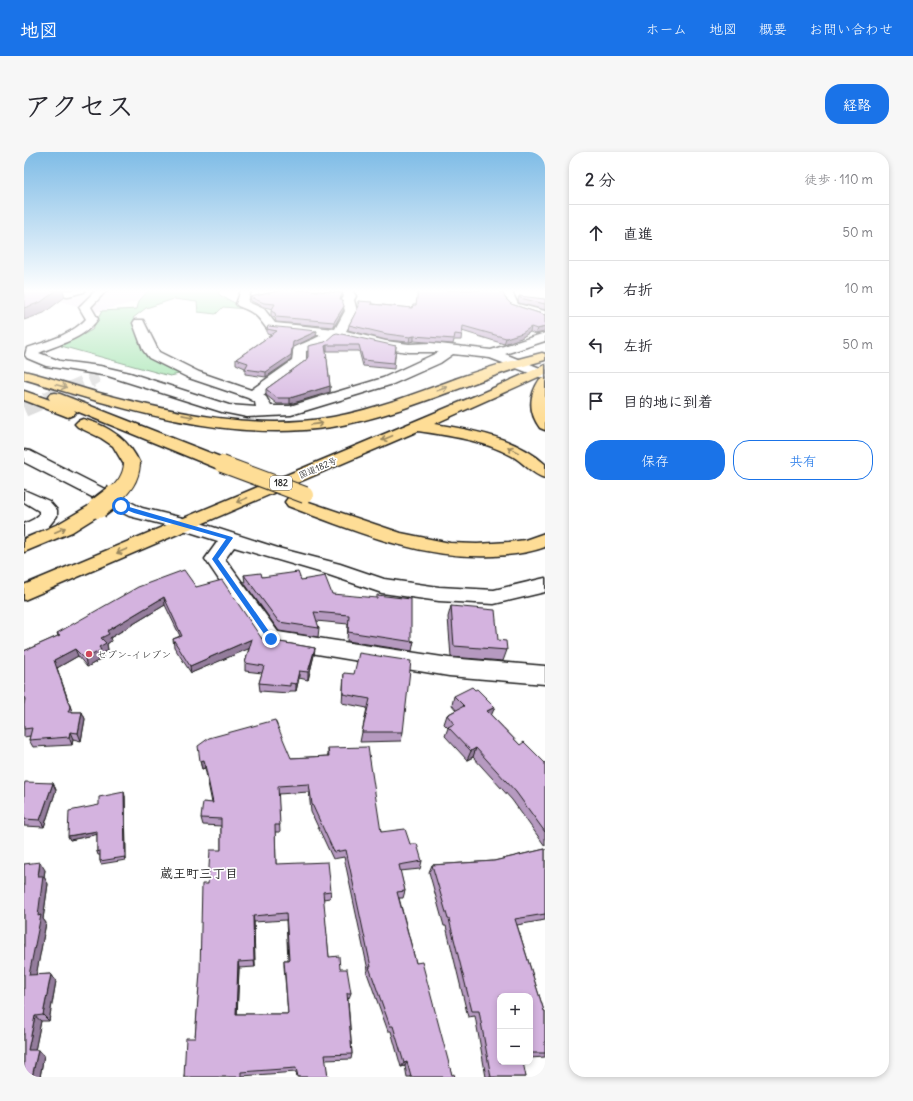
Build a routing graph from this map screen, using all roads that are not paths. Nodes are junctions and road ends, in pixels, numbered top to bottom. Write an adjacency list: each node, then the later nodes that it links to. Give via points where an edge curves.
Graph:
1 (72, 333): 13 (street, via 32,351 32,355 38,359 227,409)
2 (143, 333): 10 (street, via 154,355 194,375)
3 (337, 333): 5 (street, via 386,345); 10 (street, via 319,343 300,349 299,363)
4 (545, 337): 6 (street)
5 (451, 350): 6 (street); 13 (street, via 388,381 291,410)
6 (492, 354): 7 (street)
7 (537, 368): 8 (highway, one-way to 7, via 131,405 250,426 332,422); 14 (highway, via 541,388 538,405); 15 (highway, 国道182号 / 182, via 487,396); 21 (highway, 国道182号 / 182, via 472,391)
8 (24, 375)
9 (24, 384): 17 (highway)
10 (253, 394): 13 (street, via 261,400)
11 (24, 395): 17 (highway)
12 (24, 401): 27 (highway, one-way to 12, bridge, via 65,528 98,508 120,491 132,472 128,455 109,434)
13 (266, 412)
14 (545, 425)
15 (416, 426): 18 (highway, one-way to 15, via 529,459 493,442); 22 (highway, 国道182号 / 182, one-way to 22)
16 (24, 455): 21 (street, via 121,506)
17 (217, 466): 20 (highway)
18 (545, 473)
19 (24, 495): 24 (street, via 43,505 48,510 48,516 41,523)
20 (300, 499): 23 (highway, via 397,528 456,539 486,542 508,539 527,534); 26 (highway, via 367,529 424,546 490,551 516,548)
21 (160, 518): 22 (street); 28 (highway, 国道182号 / 182)
22 (184, 524): 25 (street); 30 (highway, 国道182号 / 182, one-way to 30)
23 (545, 524)
24 (24, 531)
25 (230, 538): 29 (street, via 382,586 439,594 494,597); 31 (street, via 215,559 271,639 448,667)
26 (545, 539)
27 (24, 546)
28 (24, 576)
29 (545, 585)
30 (24, 593)
31 (545, 675)

